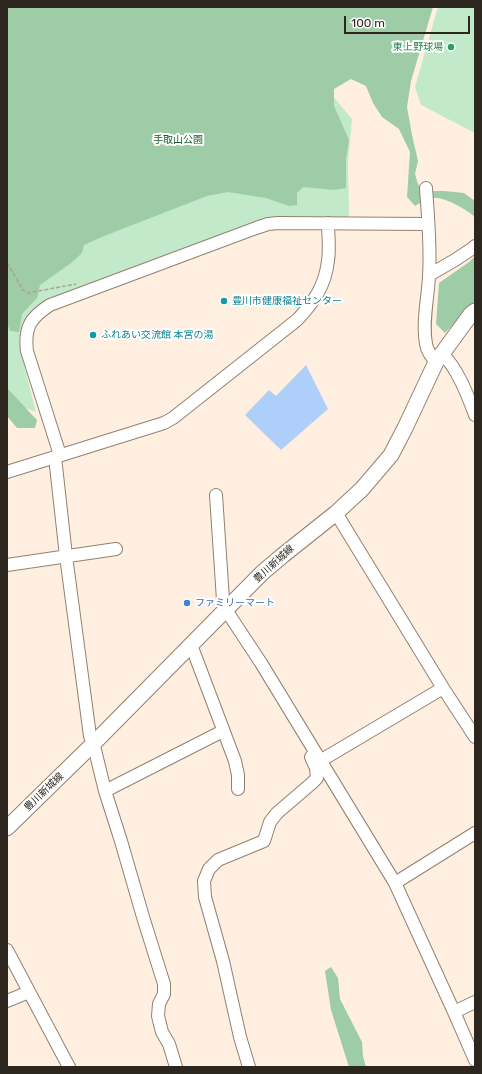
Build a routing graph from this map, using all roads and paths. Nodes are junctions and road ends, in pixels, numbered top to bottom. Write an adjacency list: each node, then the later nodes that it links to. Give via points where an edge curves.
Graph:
1 (426, 188): 3 (street)
2 (328, 223): 3 (street); 11 (street, via 325,279 317,296 297,320 173,418); 11 (street, via 268,224 50,305 38,313 27,332 26,346)
3 (428, 224): 6 (street)
4 (475, 246): 6 (street)
5 (7, 263): 7 (path, via 27,293)
6 (430, 275): 9 (street, via 425,326 426,344 430,354)
7 (78, 283)
8 (475, 311): 9 (main road, 豊川新城線)
9 (439, 358): 10 (street, via 448,360 454,368); 14 (main road, 豊川新城線, via 391,455 362,489)
10 (475, 415)
11 (58, 456): 12 (street); 16 (street)
12 (7, 472)
13 (216, 495): 18 (street, via 223,600)
14 (336, 513): 18 (main road, 豊川新城線, via 262,573); 21 (street)
15 (116, 549): 16 (street)
16 (66, 556): 17 (street); 24 (street)
17 (7, 565)
18 (226, 610): 19 (main road, 豊川新城線); 20 (street)
19 (190, 646): 22 (street); 24 (main road, 豊川新城線)
20 (261, 663): 25 (street); 39 (street, via 258,668 260,674 310,754 316,768 316,778 273,818 264,841 218,860 208,869 204,881 205,897)
21 (443, 688): 23 (street); 25 (street)
22 (223, 731): 26 (street, via 235,761); 27 (street)
23 (475, 736)
24 (93, 744): 27 (street); 28 (main road, 豊川新城線)
25 (320, 761): 30 (street)
26 (238, 789)
27 (105, 791): 38 (street, via 164,984 158,1016)
28 (7, 828)
29 (475, 834): 30 (street)
30 (395, 883): 35 (street)
31 (7, 950): 32 (street)
32 (29, 992): 33 (street); 37 (street)
33 (7, 1001)
34 (475, 1002): 35 (street)
35 (454, 1012): 36 (street)
36 (475, 1060)
37 (69, 1067)
38 (176, 1067)
39 (249, 1067)

